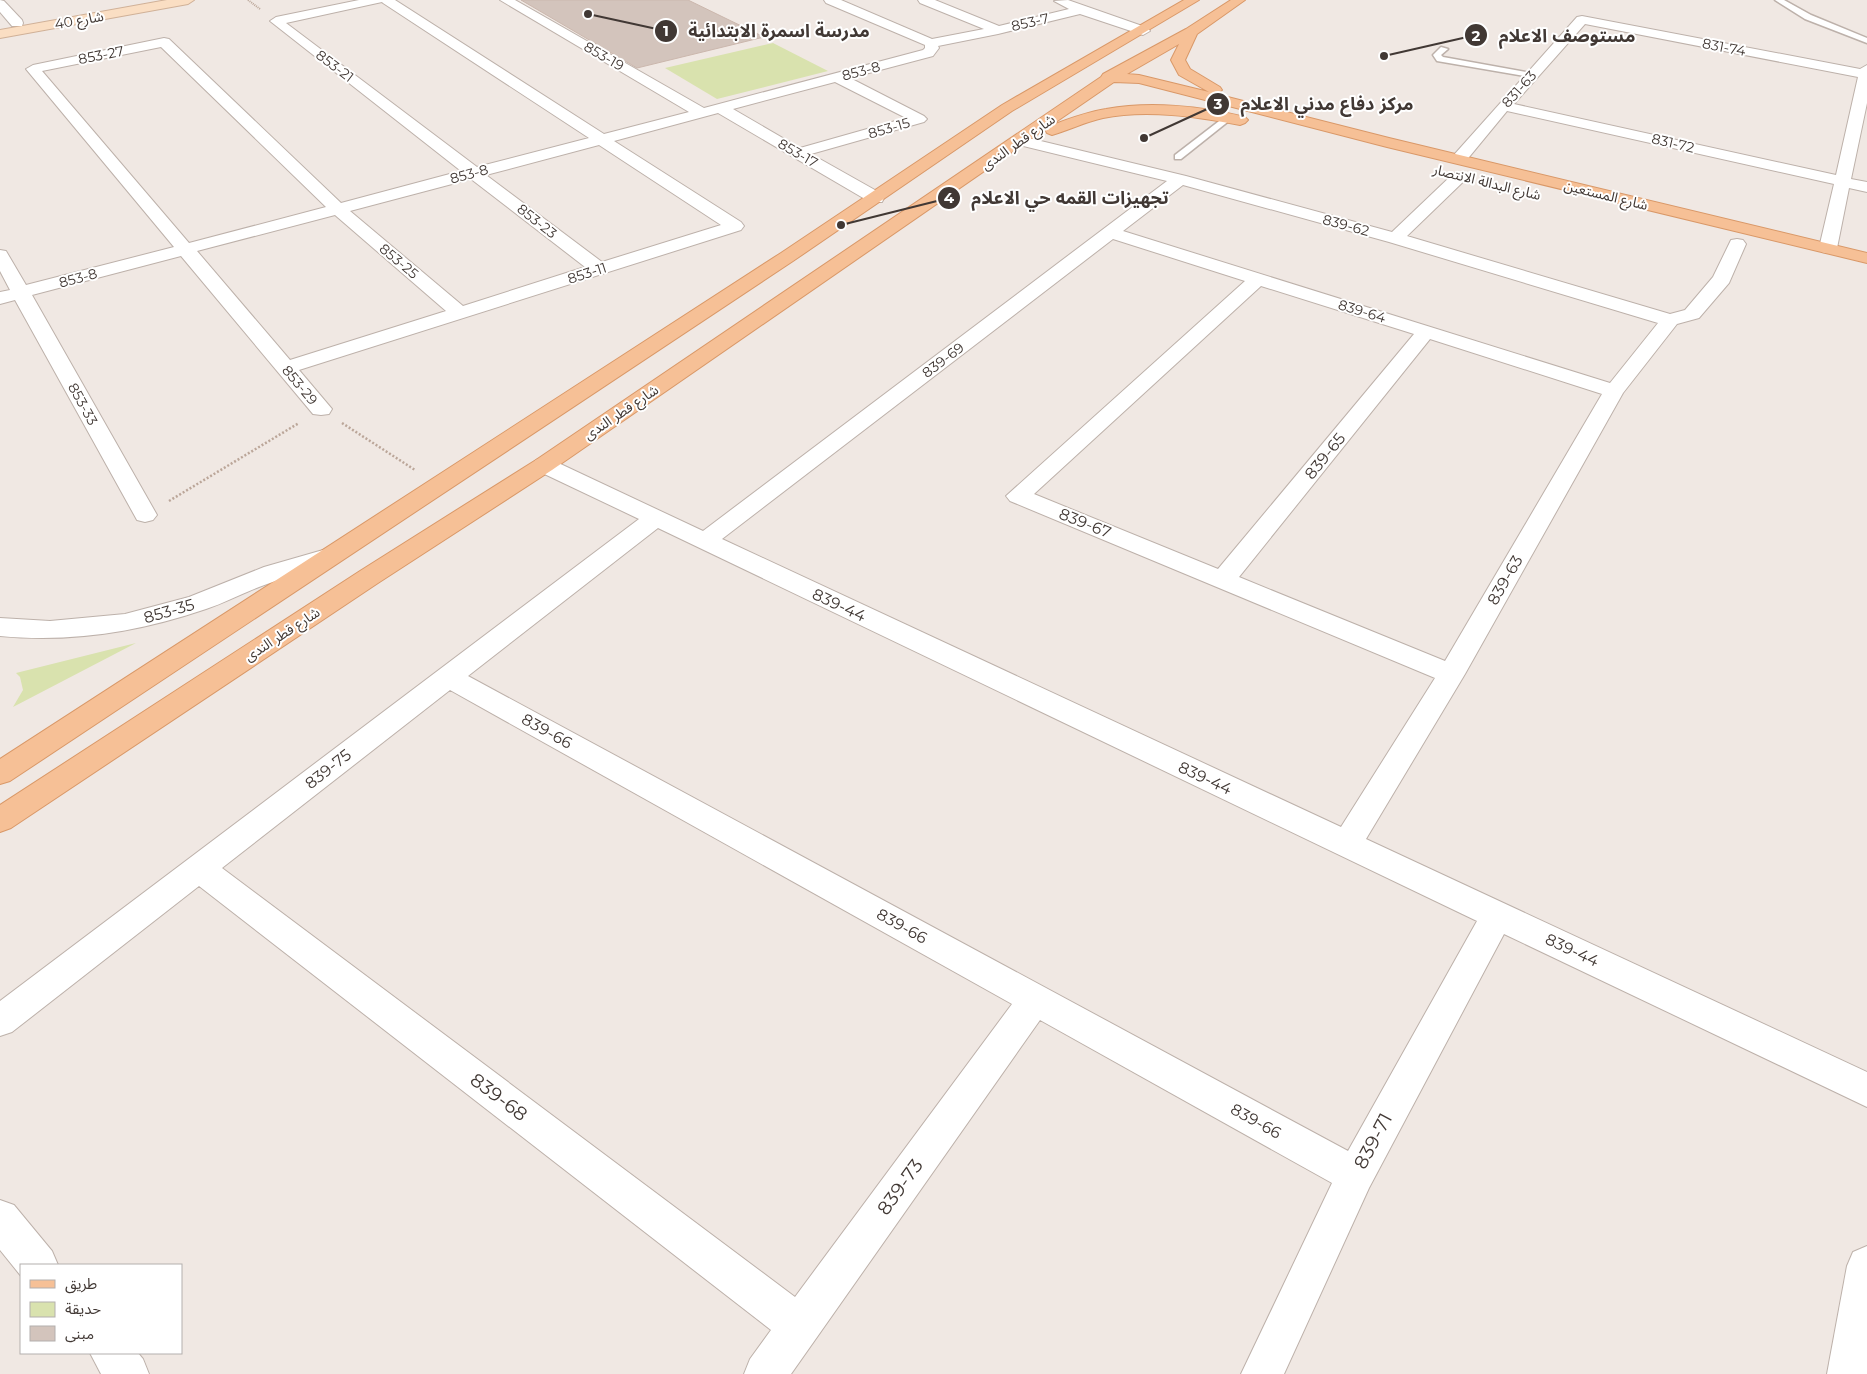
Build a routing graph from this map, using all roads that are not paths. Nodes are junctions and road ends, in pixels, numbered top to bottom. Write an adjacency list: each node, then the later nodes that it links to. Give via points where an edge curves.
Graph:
1 (145, 0): 15 (main road, شارع 40)
2 (188, 0): 20 (main road, شارع 40)
3 (377, 0): 43 (street, 853-21, via 276,21)
4 (387, 0): 36 (street)
5 (506, 0): 31 (street, 853-19)
6 (830, 0): 22 (street)
7 (924, 0): 17 (street, 853-7)
8 (1060, 0): 13 (street, 853-7)
9 (1192, 0): 18 (main road, شارع قطر الندى)
10 (1239, 0): 19 (main road, شارع قطر الندى)
11 (1779, 0): 21 (lane, via 1808,18)
12 (0, 4): 15 (street)
13 (1081, 10): 17 (street, 853-7); 18 (street, 853-7)
14 (1582, 20): 24 (street, 831-74); 25 (street, 831-63)
15 (17, 23): 16 (main road, شارع 40)
16 (0, 26)
17 (998, 30): 22 (street)
18 (1143, 31): 27 (main road, via 1106,64 1106,71); 48 (main road, شارع قطر الندى, via 1007,108)
19 (1191, 32): 27 (main road, شارع قطر الندى); 34 (main road, via 1178,60 1184,72 1219,92)
20 (0, 34)
21 (1867, 41)
22 (931, 44): 26 (street, 853-8, via 928,53)
23 (1444, 49): 25 (lane, via 1437,55 1440,58)
24 (1866, 71): 28 (street)
25 (1531, 76): 29 (street, 831-63)
26 (837, 77): 30 (street, 853-8); 39 (street, 853-15, via 919,119)
27 (1111, 77): 33 (main road, شارع البدالة الانتصار, via 1124,86); 34 (main road, شارع المستعين, via 1139,79); 37 (main road, شارع قطر الندى); 48 (main road, via 1075,84)
28 (1863, 104): 35 (street)
29 (1504, 106): 42 (street, 831-63); 45 (street, 831-72)
30 (720, 108): 31 (street, 853-8); 39 (street, 853-17)
31 (702, 113): 36 (street, 853-8)
32 (1227, 118): 33 (main road); 37 (main road, via 1160,110 1114,112 1085,118); 41 (lane)
33 (1265, 124): 40 (main road, شارع البدالة الانتصار)
34 (1333, 128): 38 (main road, شارع المستعين)
35 (1861, 128): 45 (street)
36 (601, 140): 43 (street, 853-8); 59 (street, 853-11, via 735,226)
37 (1020, 141): 44 (street, 839-62); 69 (main road, شارع قطر الندى)
38 (1387, 142): 40 (main road); 42 (main road, شارع المستعين)
39 (798, 153): 48 (street, 853-17)
40 (1369, 153): 42 (main road, شارع البدالة الانتصار)
41 (1178, 157)
42 (1460, 168): 47 (main road, شارع البدالة الانتصار); 51 (street, 831-63); 54 (main road, شارع المستعين)
43 (476, 173): 49 (street, 853-8); 59 (street, 853-23)
44 (1180, 179): 50 (street, 839-69); 51 (street, 839-62)
45 (1842, 181): 46 (street, 831-72); 54 (street)
46 (1867, 187)
47 (1518, 190)
48 (876, 198): 73 (main road, شارع قطر الندى)
49 (338, 209): 55 (street, 853-8); 55 (street, 853-27, via 164,42 33,69); 63 (street, 853-25)
50 (1110, 232): 60 (street, 839-64); 72 (street, 839-69)
51 (1395, 238): 64 (street, 839-62)
52 (1718, 239): 53 (main road)
53 (1737, 244): 56 (main road); 64 (street, via 1722,279 1692,314)
54 (1828, 248): 58 (main road, شارع المستعين)
55 (186, 249): 61 (street, 853-8); 66 (street, 853-29)
56 (1757, 249)
57 (0, 255): 61 (street, 853-33)
58 (1867, 258)
59 (599, 269): 63 (street, 853-11)
60 (1258, 278): 65 (street, 839-64); 76 (street, 839-67, via 1018,496)
61 (21, 293): 62 (street, 853-8); 70 (street, 853-33)
62 (0, 298)
63 (460, 313): 66 (street, 853-11)
64 (1670, 320): 67 (street, 839-63)
65 (1426, 332): 67 (street, 839-64); 76 (street, 839-65)
66 (286, 368): 68 (street, 853-29)
67 (1614, 391): 79 (street, 839-63)
68 (321, 410)
69 (544, 465): 71 (street, 839-44); 74 (main road, شارع قطر الندى)
70 (145, 515)
71 (656, 518): 72 (street, 839-44); 80 (street, 839-75)
72 (706, 541): 83 (street, 839-44)
73 (339, 550): 74 (main road, via 368,564); 75 (main road, شارع قطر الندى); 78 (street, 853-35, via 193,604 140,619 52,630)
74 (387, 566): 77 (main road, شارع قطر الندى)
75 (301, 575): 77 (main road, via 310,574 332,583 338,593); 81 (main road, شارع قطر الندى)
76 (1223, 580): 79 (street, 839-67)
77 (336, 598): 82 (main road, شارع قطر الندى)
78 (0, 627)
79 (1451, 674): 83 (street, 839-63)
80 (448, 677): 84 (street, 839-75); 86 (street, 839-66)
81 (0, 773)
82 (0, 820)
83 (1347, 844): 85 (street, 839-44)
84 (200, 868): 87 (street, 839-75); 93 (street, 839-68)
85 (1497, 915): 88 (street, 839-44); 89 (street, 839-71)
86 (1035, 1000): 89 (street, 839-66); 93 (street, 839-73)
87 (0, 1021)
88 (1867, 1090)
89 (1355, 1176): 97 (street, 839-71)
90 (0, 1219): 91 (street)
91 (37, 1264)
92 (1867, 1266): 98 (street)
93 (799, 1326): 96 (street, 839-73)
94 (112, 1354): 95 (street)
95 (128, 1374)
96 (765, 1374)
97 (1262, 1374)
98 (1848, 1374)

